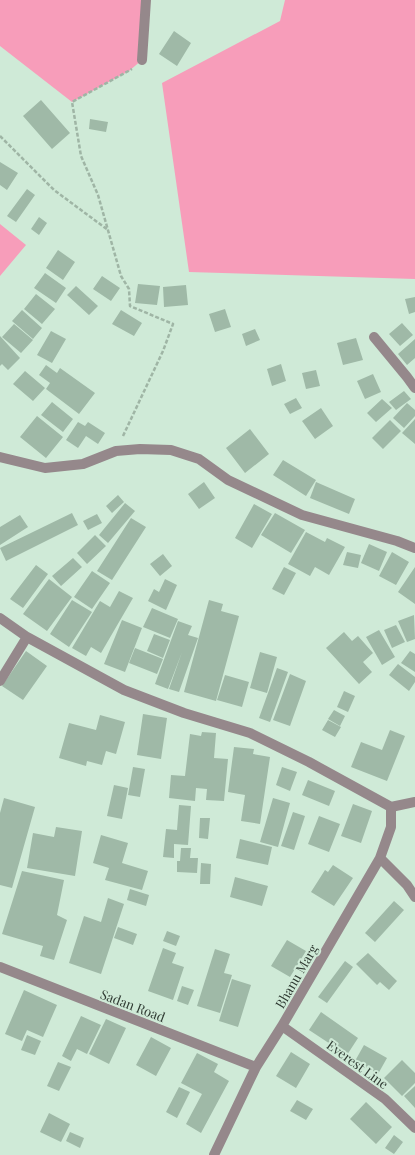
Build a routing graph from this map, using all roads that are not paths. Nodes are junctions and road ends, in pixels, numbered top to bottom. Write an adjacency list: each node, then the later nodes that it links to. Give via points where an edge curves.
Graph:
1 (146, 0): 2 (street)
2 (142, 60)
3 (374, 337): 4 (street)
4 (415, 388)
5 (0, 457): 6 (street, via 45,468 83,464 116,451 171,450 199,459 228,480 302,514)
6 (415, 548)
7 (0, 618): 8 (street)
8 (27, 638): 9 (street); 11 (street, via 124,690 184,713 250,733)
9 (0, 681)
10 (415, 802): 11 (street)
11 (391, 807): 12 (street, Bhanu Marg, via 391,827)
12 (380, 858): 13 (street, via 407,885); 15 (street, Bhanu Marg)
13 (415, 897)
14 (0, 967): 16 (street, Sadan Road)
15 (282, 1026): 16 (street, Bhanu Marg); 17 (street, Everest Line, via 385,1099)
16 (256, 1068): 18 (street, Bhanu Marg)
17 (415, 1128)
18 (214, 1155)

